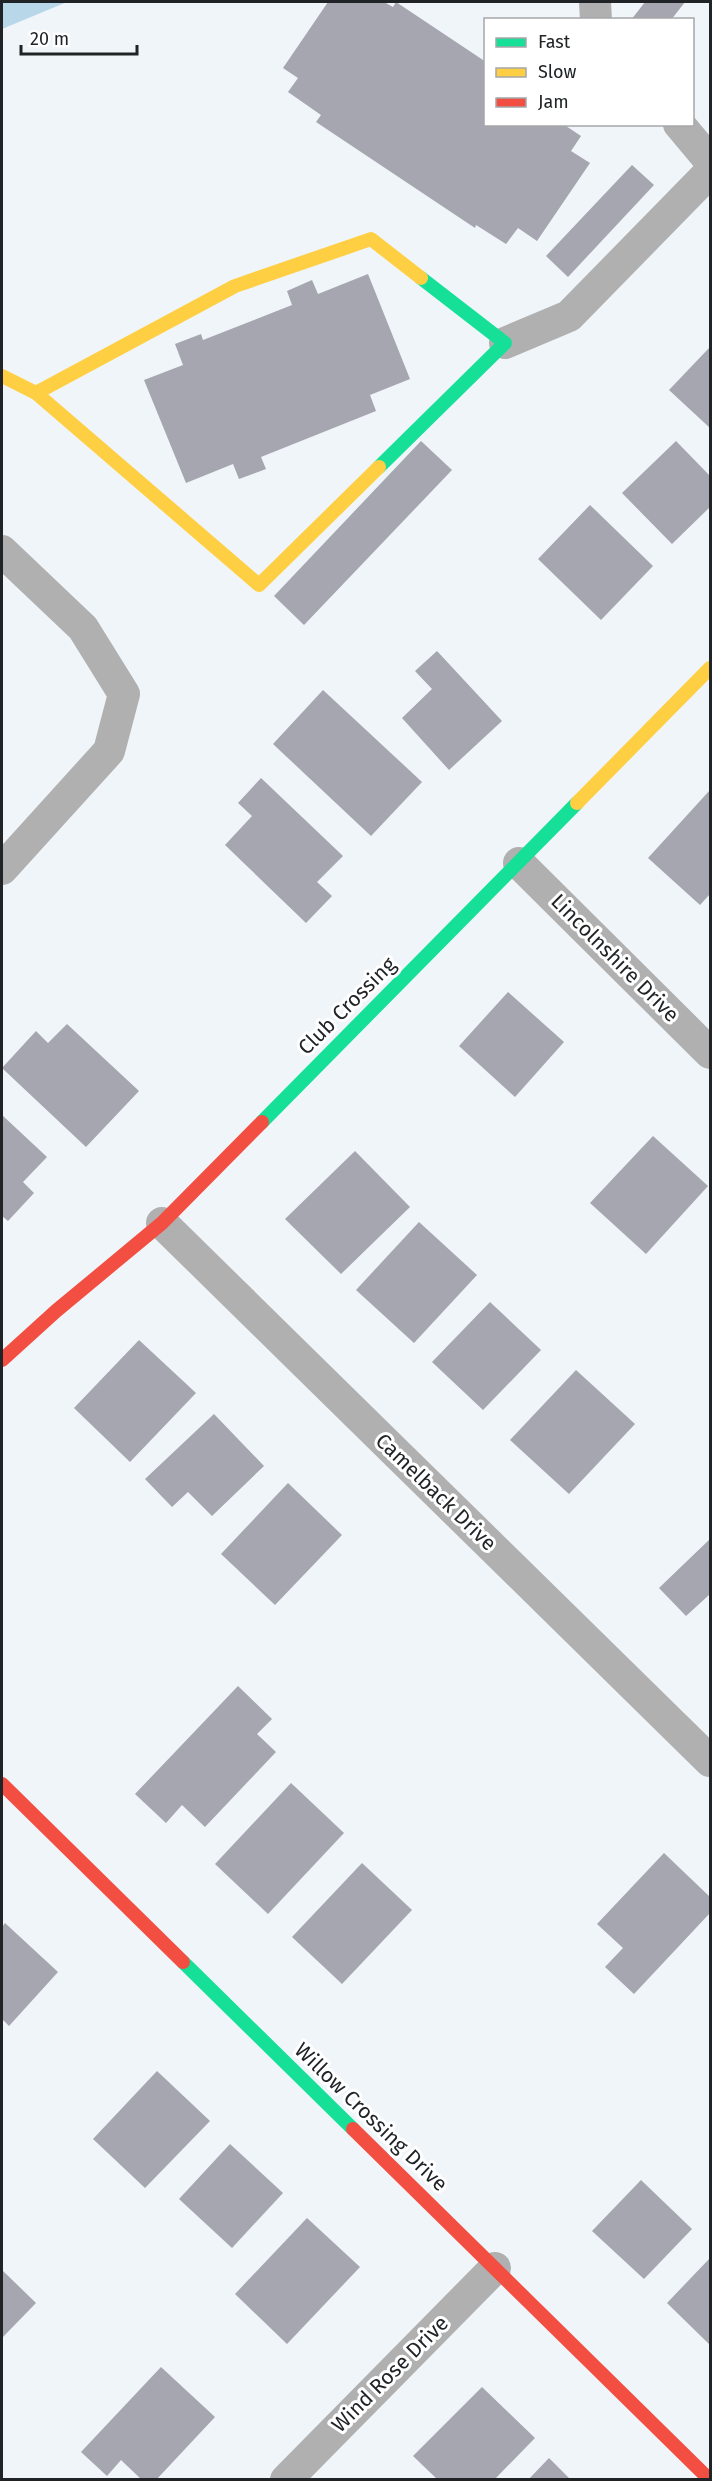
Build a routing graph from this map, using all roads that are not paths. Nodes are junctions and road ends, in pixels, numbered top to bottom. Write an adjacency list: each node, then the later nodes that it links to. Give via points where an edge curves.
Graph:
1 (595, 2): 2 (street)
2 (596, 18)
3 (681, 126): 4 (street)
4 (711, 161)
5 (711, 172): 6 (street, via 569,316)
6 (505, 343): 8 (street, via 371,239 235,286); 8 (street, via 259,585)
7 (2, 376): 8 (street)
8 (36, 393)
9 (2, 550): 12 (street, via 83,628 124,694 109,751)
10 (711, 668): 11 (street, Club Crossing)
11 (519, 863): 13 (street, Lincolnshire Drive); 14 (street, Club Crossing)
12 (2, 869)
13 (711, 1053)
14 (162, 1223): 15 (street, Club Crossing); 16 (street, Camelback Drive)
15 (2, 1360)
16 (711, 1761)
17 (2, 1784): 18 (street, Willow Crossing Drive)
18 (495, 2268): 19 (street, Wind Rose Drive); 20 (street, Willow Crossing Drive)
19 (286, 2480)
20 (710, 2480)

